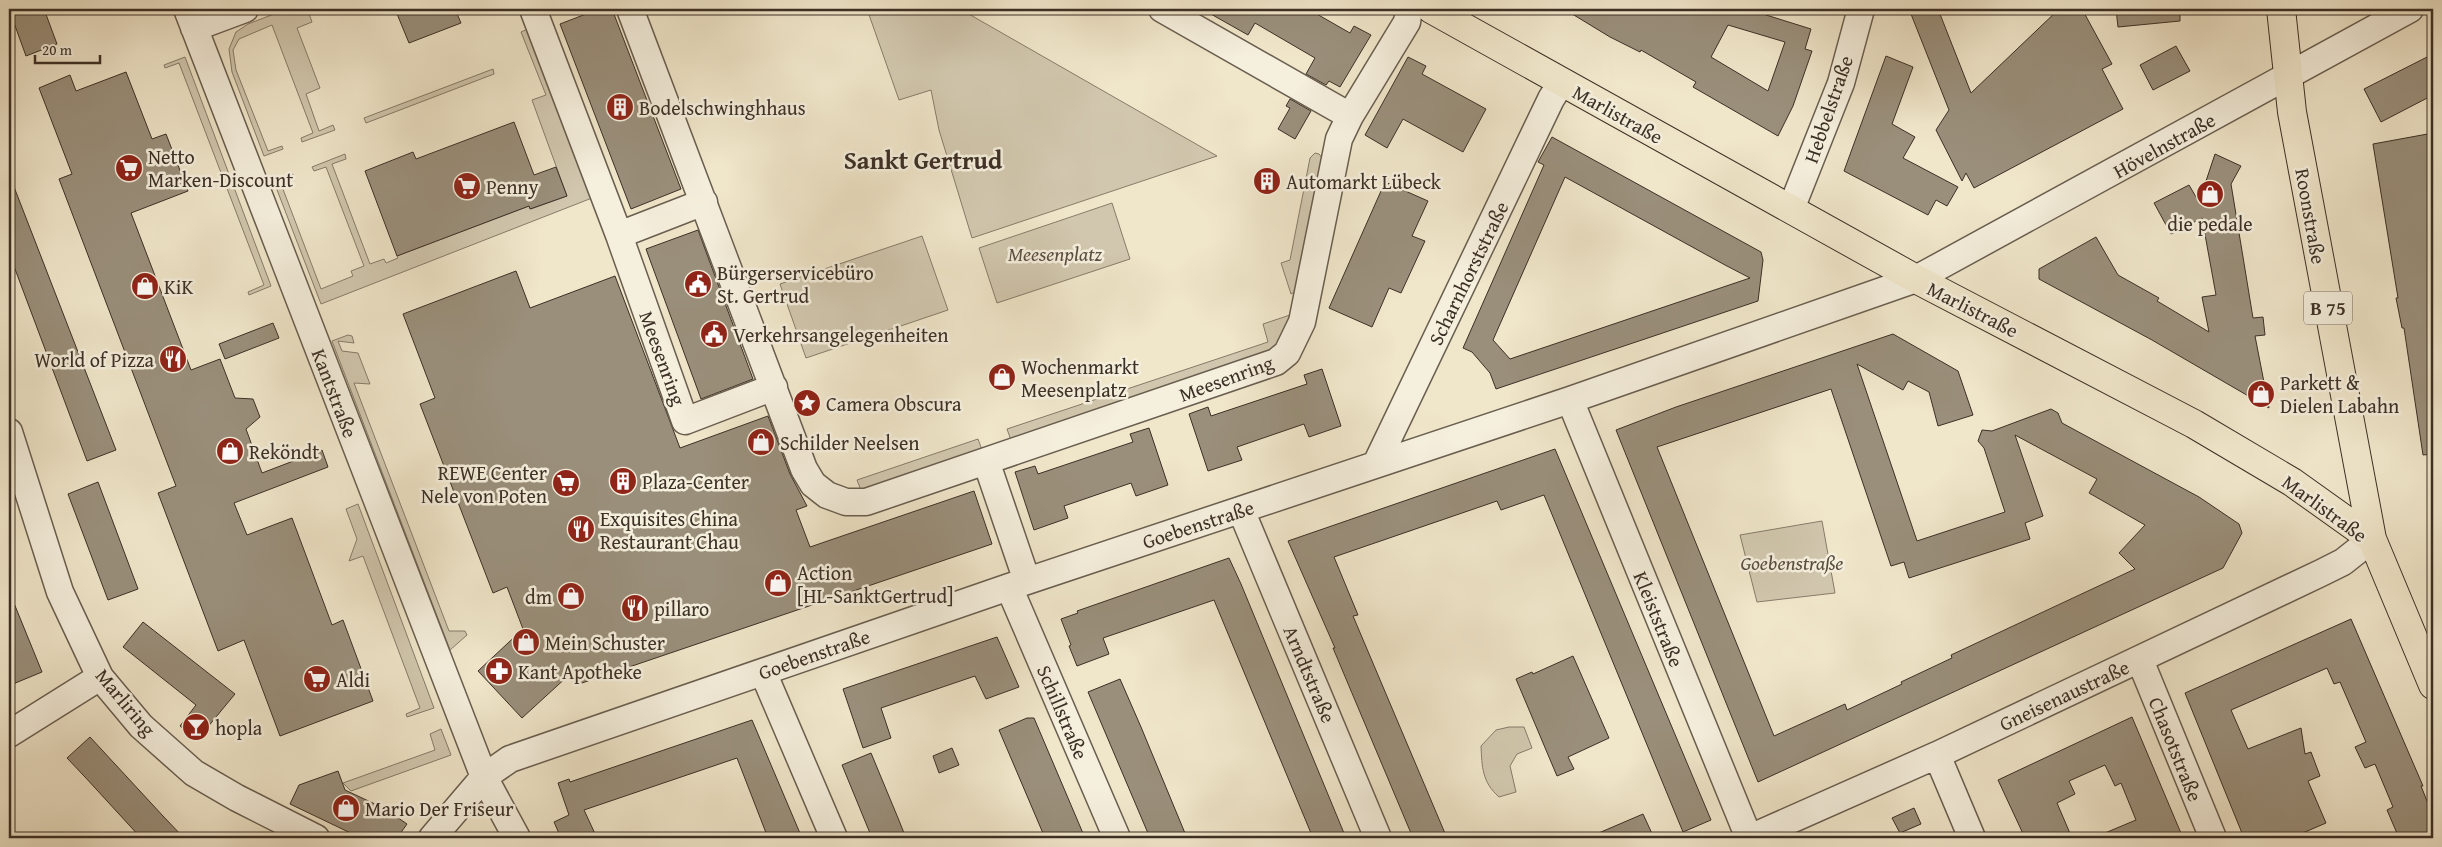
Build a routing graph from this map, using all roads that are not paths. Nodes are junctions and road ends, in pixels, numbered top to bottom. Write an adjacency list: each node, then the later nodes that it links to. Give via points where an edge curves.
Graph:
1 (245, 9): 10 (street)
2 (533, 9): 16 (street, Meesenring)
3 (630, 9): 14 (street, Meesenring)
4 (1162, 9): 13 (street)
5 (1409, 9): 13 (street, Meesenring, via 1407,22)
6 (1431, 9): 12 (main road, Marlistraße)
7 (1861, 9): 15 (street, Hebbelstraße, via 1840,83)
8 (2281, 9): 11 (main road, Roonstraße / B 75)
9 (2410, 9): 11 (street, Hövelnstraße)
10 (190, 18): 32 (street, Kantstraße)
11 (2287, 77): 17 (street, Hövelnstraße); 24 (main road, Roonstraße / B 75)
12 (1561, 83): 15 (main road, Marlistraße); 22 (street, Scharnhorststraße)
13 (1350, 116): 21 (street, Meesenring, via 1340,139 1302,322 1292,346 1283,357 1267,366)
14 (704, 202): 16 (street); 18 (street, Meesenring)
15 (1791, 209): 17 (main road, Marlistraße)
16 (619, 235): 18 (street, Meesenring, via 685,421)
17 (1916, 279): 19 (street, Goebenstraße); 24 (main road, Marlistraße, via 2194,424 2292,482)
18 (774, 387): 21 (street, Meesenring, via 808,476 819,490 836,500 866,502)
19 (1570, 400): 22 (street, Goebenstraße); 39 (street, Kleiststraße)
20 (9, 432): 28 (street, Marliring, via 60,592)
21 (986, 461): 25 (street)
22 (1376, 464): 23 (street, Goebenstraße)
23 (1241, 510): 25 (street, Goebenstraße); 38 (street, Arndtstraße)
24 (2372, 539): 26 (street, Gneisenaustraße, via 2343,562); 29 (main road, Marlistraße / B 75)
25 (1018, 584): 27 (street, Goebenstraße); 37 (street, Schillstraße)
26 (2140, 660): 31 (street, Gneisenaustraße); 41 (street, Chasotstraße)
27 (763, 672): 32 (street, Goebenstraße, via 510,759); 36 (street)
28 (100, 677): 30 (street); 33 (street, Marliring, via 141,726 194,773)
29 (2433, 685)
30 (9, 734)
31 (1937, 755): 39 (street, Gneisenaustraße); 40 (street)
32 (484, 777): 34 (street, Goebenstraße); 35 (street)
33 (316, 838)
34 (432, 838)
35 (517, 838)
36 (834, 838)
37 (1117, 838)
38 (1378, 838)
39 (1750, 838)
40 (1972, 838)
41 (2213, 838)

